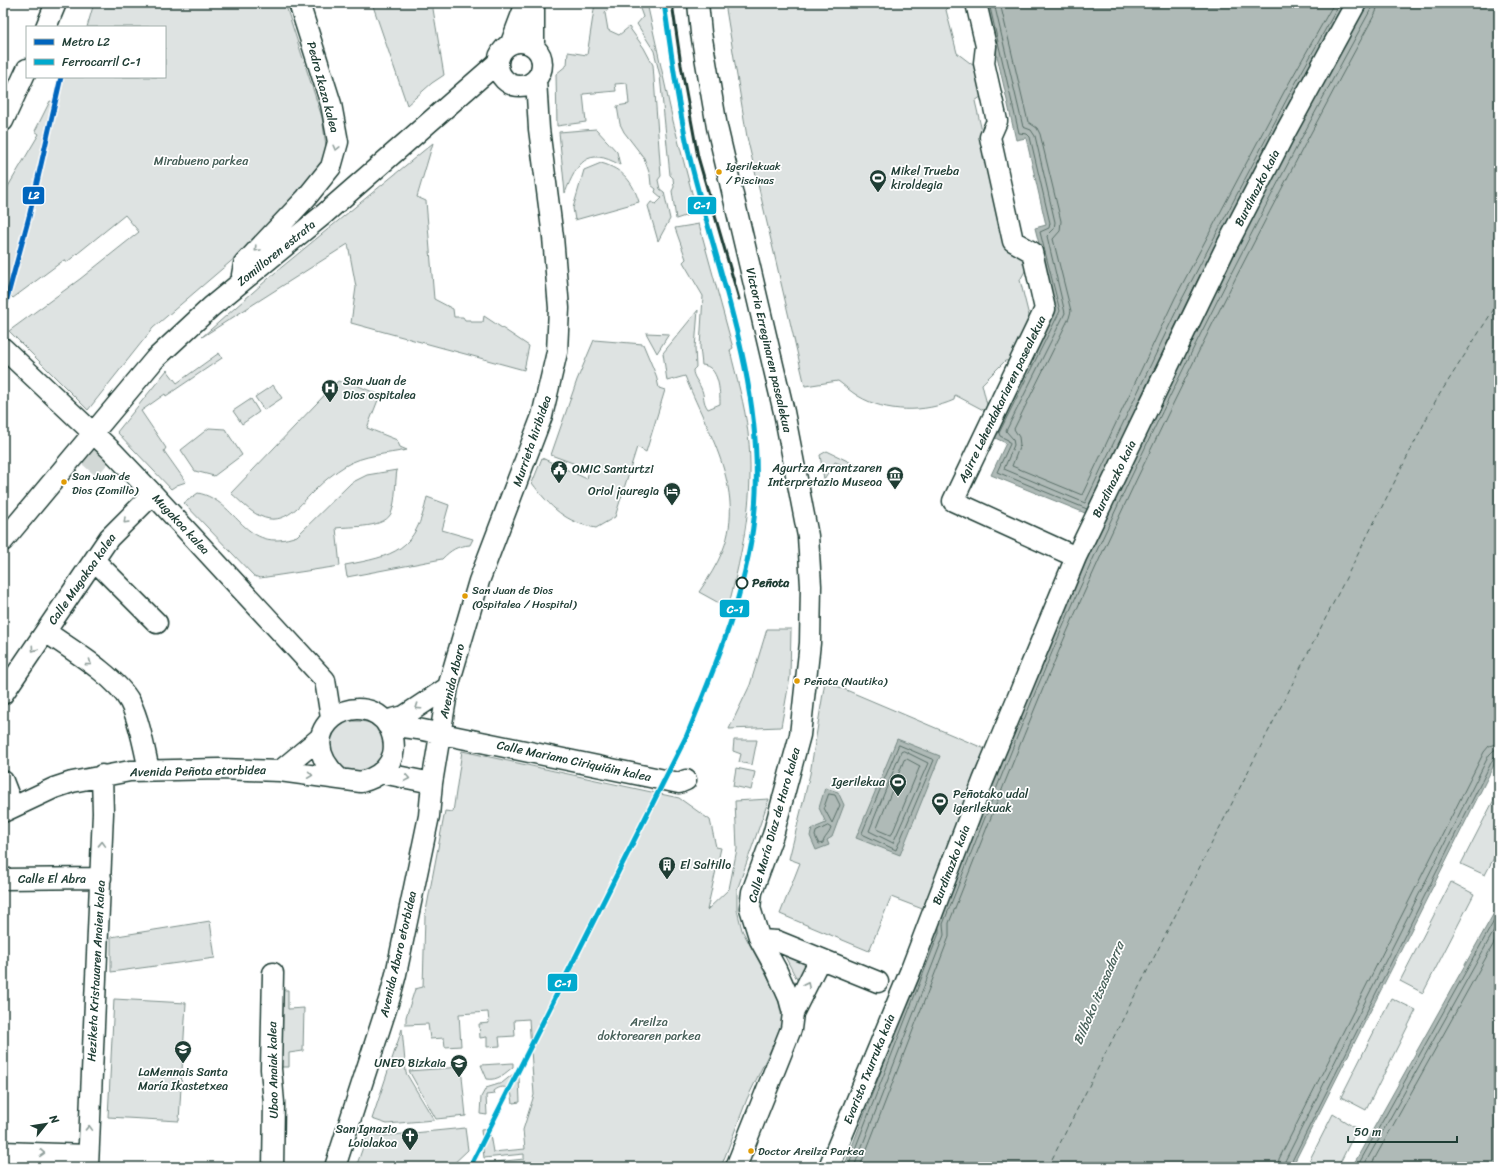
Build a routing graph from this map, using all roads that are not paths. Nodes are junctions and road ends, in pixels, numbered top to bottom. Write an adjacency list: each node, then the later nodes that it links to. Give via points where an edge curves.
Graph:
1 (56, 3): 8 (street)
2 (299, 3): 18 (street, Pedro Ikaza kalea, one-way to 18, via 331,104 338,142 331,167 306,198 244,264)
3 (526, 3): 9 (street)
4 (534, 3): 10 (street)
5 (698, 3): 30 (street, Victoria Erreginaren pasealekua, via 717,127 784,412 808,536 811,586 810,643)
6 (976, 3): 23 (street, Agirre Lehendakariaren pasealekua, via 986,46 984,64 997,121 990,137 1013,241 1032,252 1045,309 953,501)
7 (1356, 3): 23 (street, Burdinazko kaia, via 1224,251)
8 (46, 26)
9 (511, 43): 10 (street, via 523,42); 11 (street, via 501,51)
10 (534, 47): 13 (street, via 541,59 540,73)
11 (497, 63): 14 (street, via 499,70); 15 (street, Zomilloren estrata)
12 (26, 71): 16 (street)
13 (536, 79): 14 (street, via 523,86); 17 (street, Murrieta hiribidea)
14 (511, 84): 15 (street); 17 (street, Murrieta hiribidea, via 526,100)
15 (472, 85): 18 (street, Zomilloren estrata, via 323,215)
16 (4, 117)
17 (539, 128): 25 (street, Murrieta hiribidea, via 559,308 557,352 542,416)
18 (241, 281): 20 (street, Zomilloren estrata, via 156,359)
19 (3, 348): 20 (street, Mugakoa kalea)
20 (93, 433): 21 (street, Mugakoa kalea); 22 (street, Zomilloren estrata)
21 (153, 494): 24 (street, Calle Mugakoa kalea, one-way to 24, via 109,538); 31 (street, Mugakoa kalea, via 325,680)
22 (3, 541)
23 (1076, 557): 48 (street, Burdinazko kaia, via 983,781)
24 (95, 561): 26 (street); 27 (street, Calle Mugakoa kalea)
25 (479, 581): 28 (street, Avenida Abaro)
26 (157, 623)
27 (46, 632): 29 (street, Calle Mugakoa kalea, one-way to 29); 35 (street, Calle Mugakoa kalea, one-way to 35, via 119,686 130,702)
28 (448, 687): 32 (street, one-way to 32, via 404,716); 33 (street, Avenida Abaro)
29 (3, 694)
30 (803, 700): 46 (street, Calle María Díaz de Haro kalea, via 800,735 773,835 752,892 750,908)
31 (332, 718): 32 (street, via 343,711 365,710 376,714); 34 (street)
32 (386, 723): 33 (street, Calle Mariano Ciriquiáin kalea); 37 (street, via 394,742 389,764)
33 (440, 733): 40 (street, Calle Mariano Ciriquiáin kalea, via 679,783); 42 (street, Avenida Abaro)
34 (321, 737): 36 (street); 39 (street, via 323,761)
35 (149, 770): 36 (street, Avenida Peñota etorbidea); 38 (street, Avenida Peñota etorbidea)
36 (280, 771): 39 (street, Avenida Peñota etorbidea, one-way to 39)
37 (382, 773): 39 (street, via 361,782); 42 (street, one-way to 42)
38 (102, 775): 43 (street, Avenida Peñota etorbidea, via 54,788); 44 (street, Heziketa Kristauaren Anaien kalea, one-way to 38)
39 (340, 779)
40 (686, 780)
41 (3, 781): 43 (street)
42 (432, 782): 55 (street, Avenida Abaro etorbidea, via 429,816 390,997)
43 (8, 810)
44 (101, 878): 45 (street, Calle El Abra); 53 (street, Heziketa Kristauaren Anaien kalea, one-way to 44)
45 (3, 879)
46 (760, 940): 47 (street, via 773,940); 51 (street, Calle María Díaz de Haro kalea, via 776,969)
47 (814, 957): 50 (street); 51 (street, one-way to 47, via 817,965)
48 (910, 972): 57 (street, Evaristo Txurruka kaia)
49 (273, 973): 54 (street, Ubao Anaiak kalea)
50 (878, 982)
51 (793, 1013): 56 (street, via 791,1029)
52 (3, 1152): 53 (street, one-way to 53)
53 (88, 1161)
54 (273, 1167)
55 (335, 1167)
56 (736, 1167)
57 (829, 1167)

